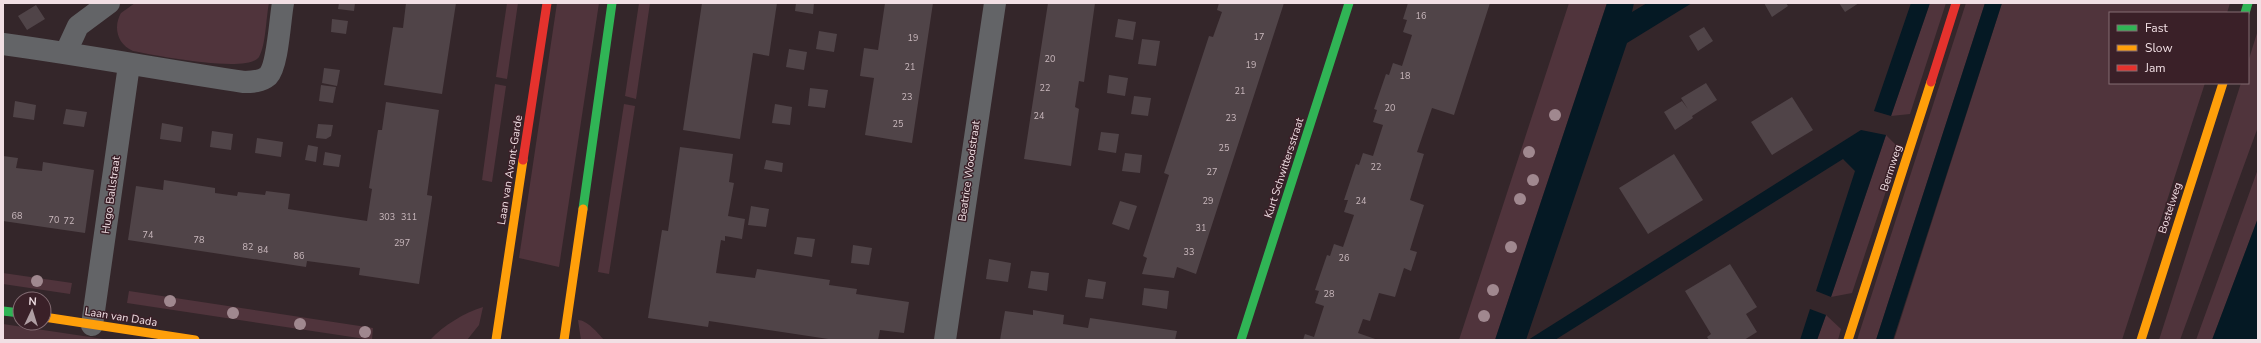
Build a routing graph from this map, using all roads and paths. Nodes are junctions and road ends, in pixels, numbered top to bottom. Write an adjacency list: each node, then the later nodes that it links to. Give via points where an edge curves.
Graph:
1 (109, 3): 9 (street, via 78,26)
2 (283, 3): 10 (street, via 274,66 268,76 257,82)
3 (547, 3): 15 (street, Laan van Avant-Garde)
4 (612, 3): 16 (street)
5 (994, 3): 17 (street, Beatrice Woodstraat)
6 (1349, 3): 18 (street, Kurt Schwittersstraat)
7 (1956, 3): 19 (street, Bermweg)
8 (3, 44): 9 (street)
9 (66, 52): 10 (street)
10 (129, 65): 13 (street, Hugo Ballstraat)
11 (2223, 84): 20 (street, Bostelweg)
12 (52, 318): 13 (street, Laan van Dada)
13 (92, 324): 14 (street, Laan van Dada)
14 (195, 340)
15 (496, 340)
16 (564, 340)
17 (945, 340)
18 (1241, 340)
19 (1848, 340)
20 (2140, 340)

